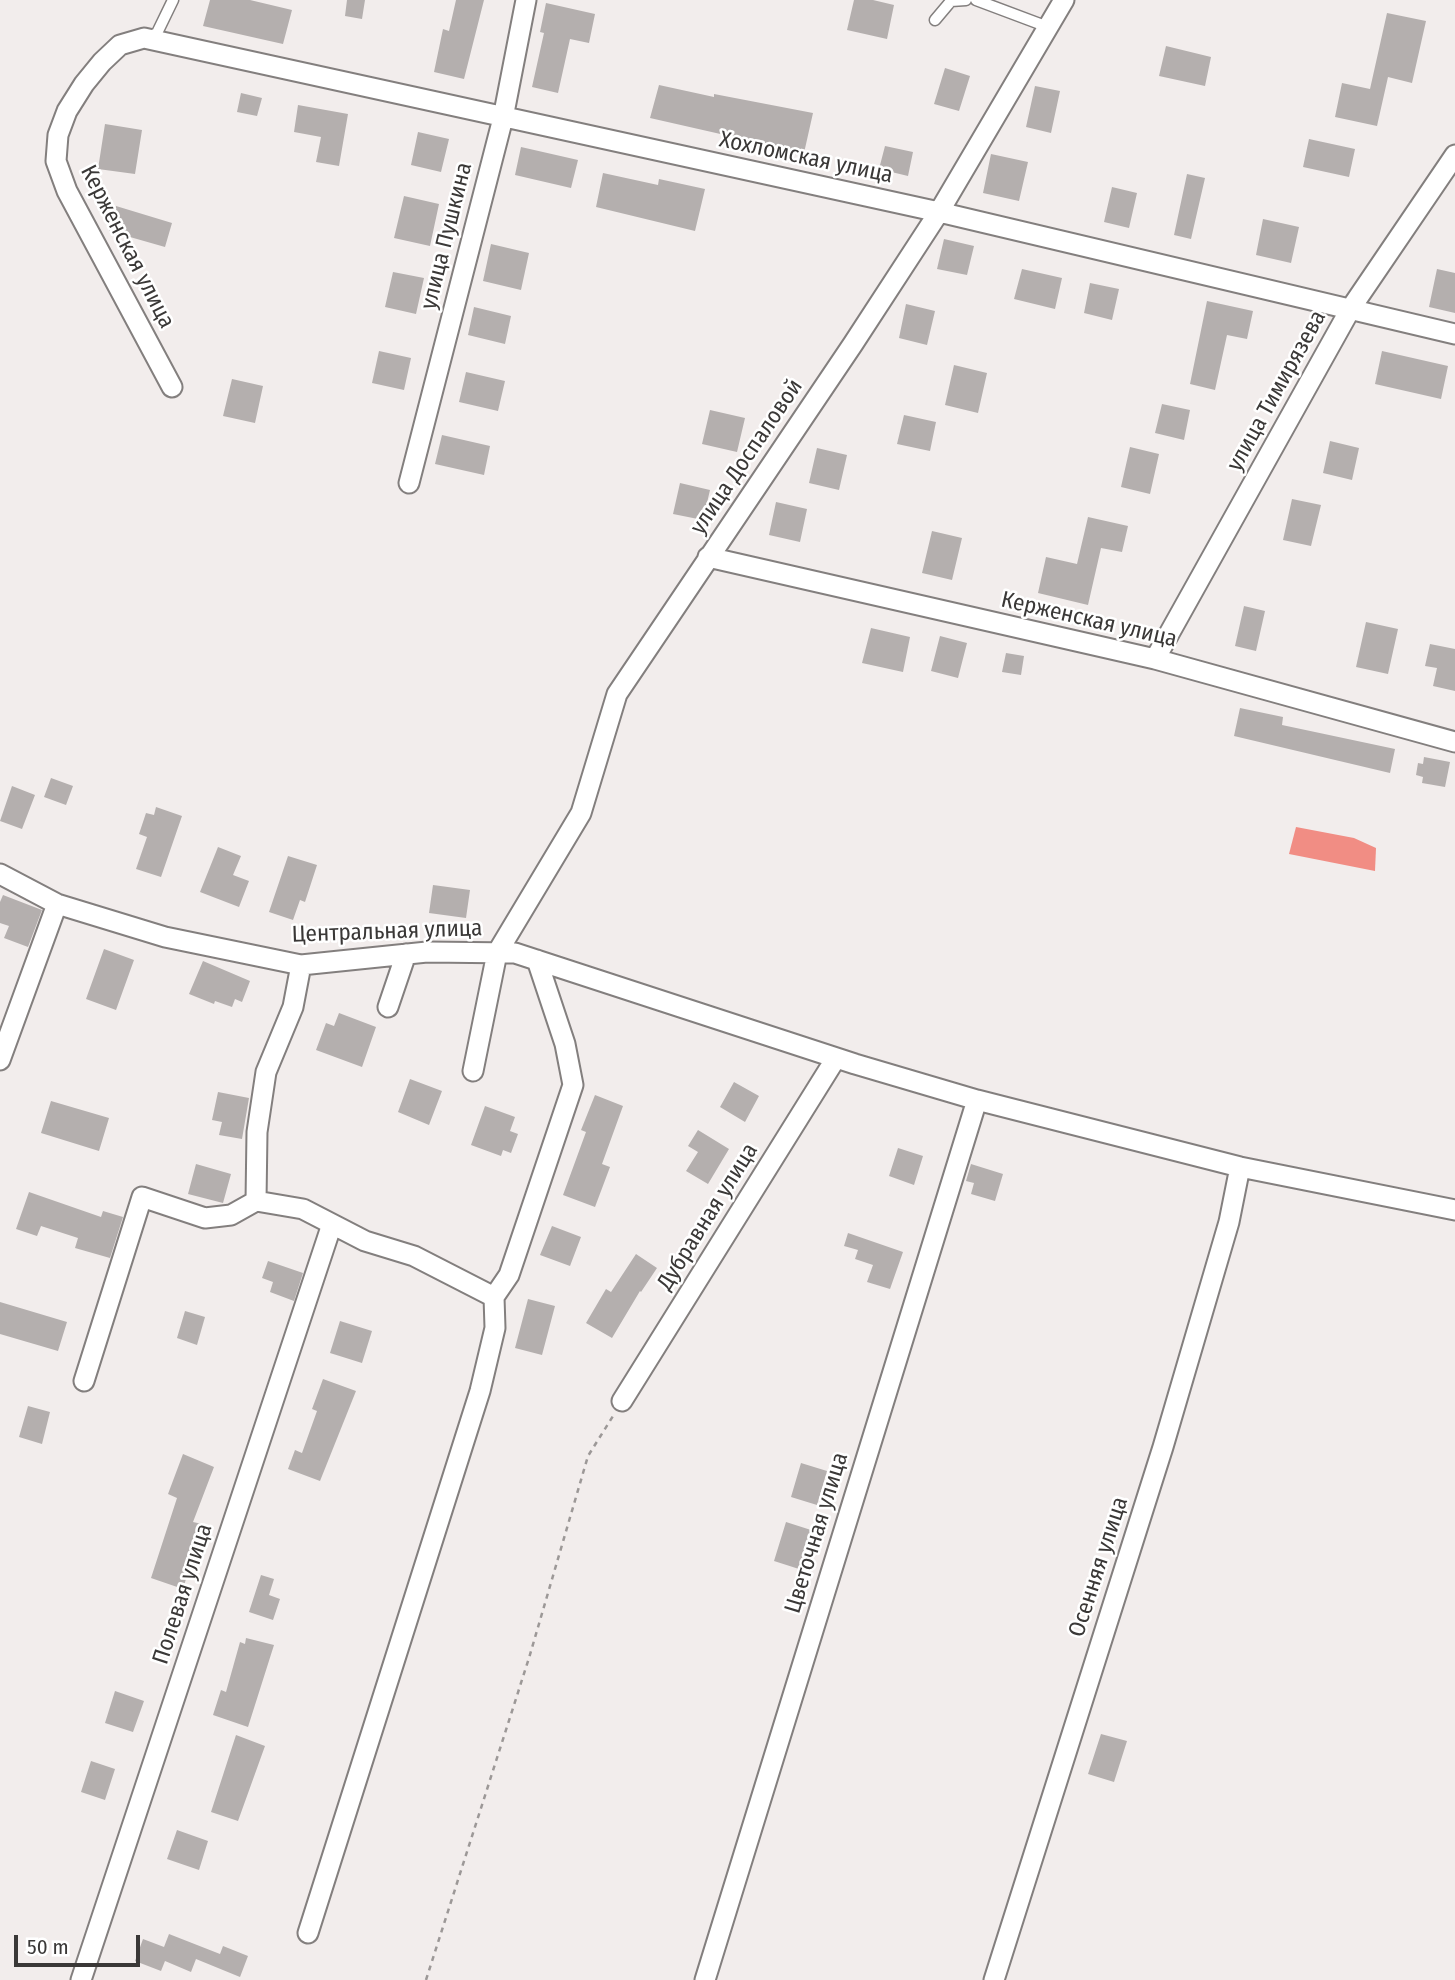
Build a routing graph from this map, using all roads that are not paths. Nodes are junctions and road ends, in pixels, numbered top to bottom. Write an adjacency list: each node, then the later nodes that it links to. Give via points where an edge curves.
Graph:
1 (173, 0): 8 (lane, via 157,33)
2 (526, 0): 9 (street, улица Пушкина)
3 (966, 0): 6 (lane, via 951,1)
4 (976, 0): 7 (lane)
5 (1065, 0): 7 (street, улица Доспаловой)
6 (935, 20)
7 (1048, 27): 11 (street, улица Доспаловой)
8 (144, 38): 9 (street, Хохломская улица); 14 (street, Керженская улица, via 120,45 84,84 58,135 56,161 67,191)
9 (503, 118): 11 (street, Хохломская улица); 15 (street, улица Пушкина)
10 (1455, 155): 12 (street, улица Тимирязева)
11 (940, 212): 12 (street, Хохломская улица); 16 (street, улица Доспаловой)
12 (1351, 308): 13 (street, Хохломская улица); 17 (street, улица Тимирязева)
13 (1455, 334)
14 (172, 387)
15 (409, 483)
16 (708, 557): 17 (street, Керженская улица); 21 (street, улица Доспаловой, via 617,694 582,813)
17 (1155, 659): 18 (street, Керженская улица)
18 (1455, 742)
19 (0, 874): 20 (street, Центральная улица)
20 (57, 904): 24 (street, Центральная улица, via 165,937); 27 (street)
21 (497, 953): 22 (street, Центральная улица); 23 (street, Центральная улица); 28 (street, улица Доспаловой)
22 (406, 954): 24 (street, Центральная улица); 25 (street)
23 (537, 960): 26 (street, Центральная улица); 34 (street, via 565,1044 573,1085 509,1275)
24 (301, 965): 31 (street, via 293,1007 266,1072 257,1132)
25 (388, 1007)
26 (836, 1058): 29 (street, Центральная улица); 36 (street, Дубравная улица)
27 (0, 1060)
28 (473, 1071)
29 (977, 1100): 30 (street, Центральная улица); 39 (street, Цветочная улица)
30 (1241, 1167): 32 (street, Центральная улица); 40 (street, Осенняя улица, via 1163,1447)
31 (256, 1201): 33 (street, via 303,1209); 35 (street, via 230,1215 205,1218 142,1196)
32 (1455, 1210)
33 (332, 1224): 34 (street, via 365,1241 414,1256); 38 (street, Полевая улица)
34 (494, 1297): 37 (street, via 495,1328 480,1391)
35 (85, 1381)
36 (622, 1401)
37 (308, 1933)
38 (80, 1980)
39 (705, 1980)
40 (994, 1980)

